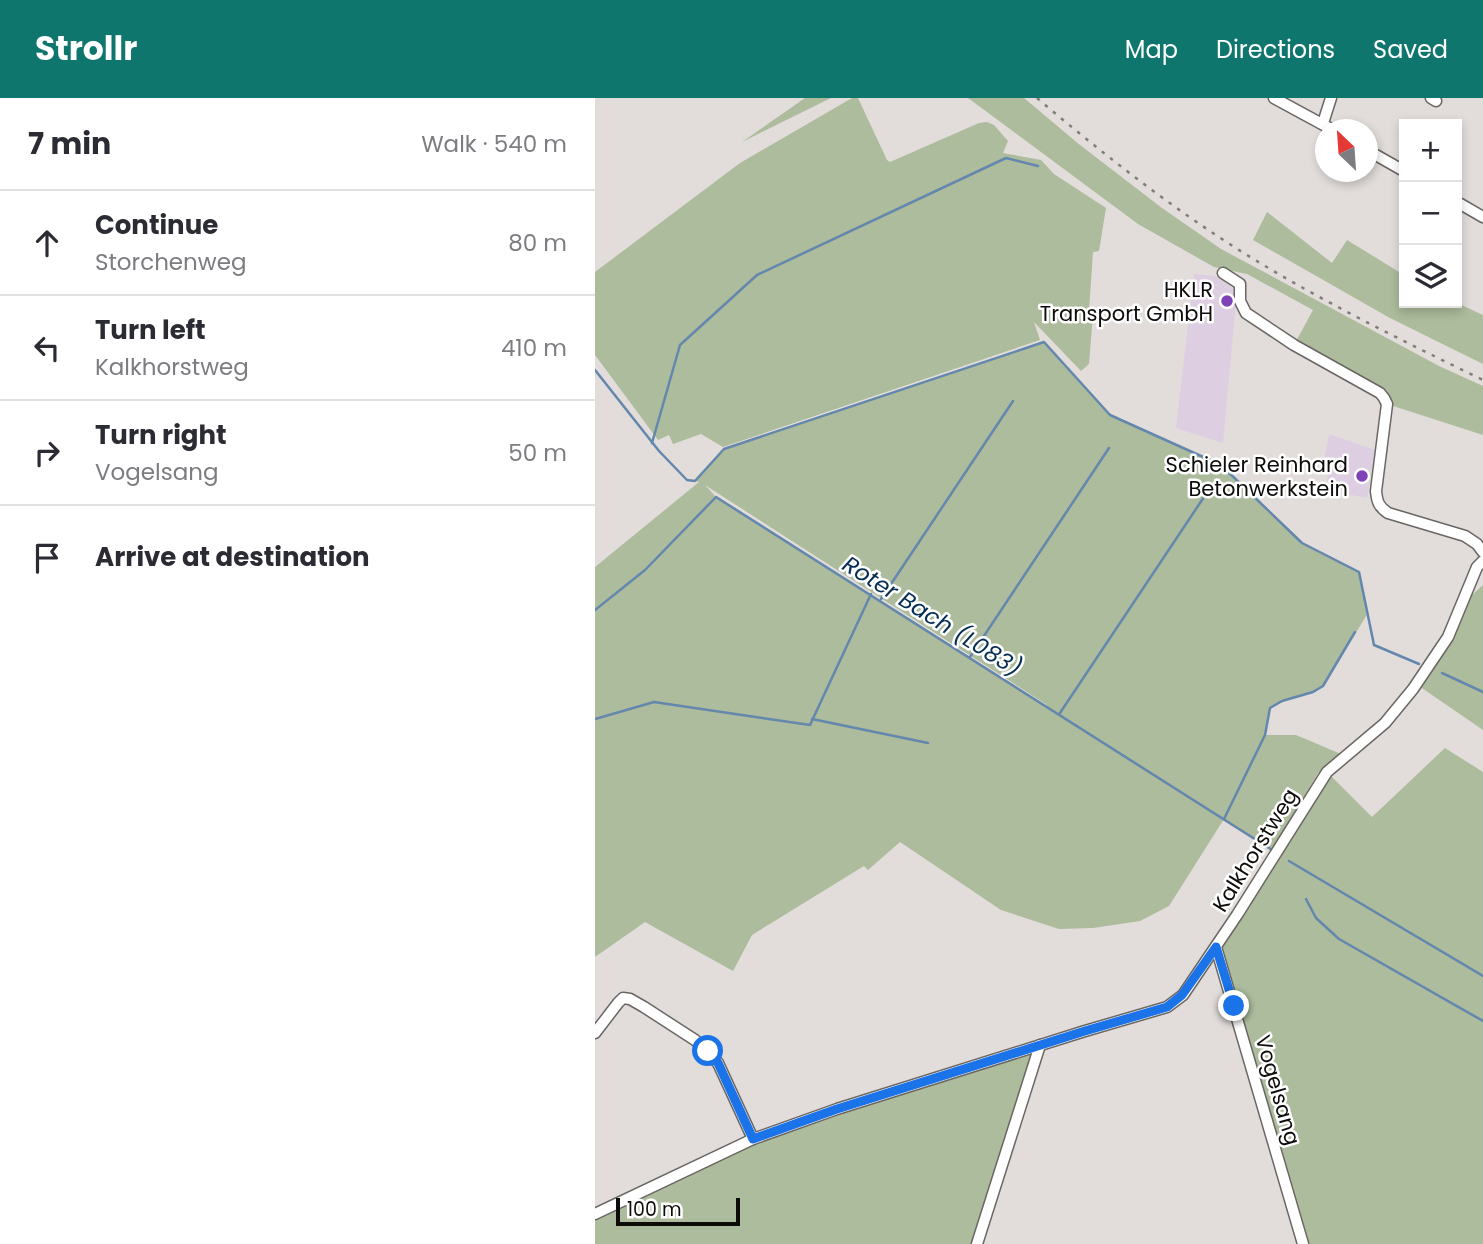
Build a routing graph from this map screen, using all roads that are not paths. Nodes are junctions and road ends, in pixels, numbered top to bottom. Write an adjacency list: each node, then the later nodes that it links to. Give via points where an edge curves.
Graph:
1 (1274, 98): 3 (street)
2 (1331, 98): 4 (street)
3 (1315, 119)
4 (1324, 119)
5 (1378, 156): 6 (street)
6 (1399, 168)
7 (1462, 205): 8 (street)
8 (1483, 217)
9 (1223, 273): 10 (street, via 1240,284 1246,313 1384,398 1387,404 1376,491 1382,508 1465,536)
10 (1483, 552)
11 (1483, 561): 12 (street, Kalkhorstweg, via 1448,637 1413,689 1385,723 1327,772)
12 (1216, 947): 14 (street, Kalkhorstweg, via 1182,995 1167,1007); 18 (street, Vogelsang)
13 (595, 1033): 15 (street, via 623,998 695,1040 718,1063)
14 (1040, 1045): 15 (street, Kalkhorstweg); 17 (street)
15 (753, 1139): 16 (street, Kalkhorstweg)
16 (595, 1214)
17 (977, 1244)
18 (1303, 1244)

